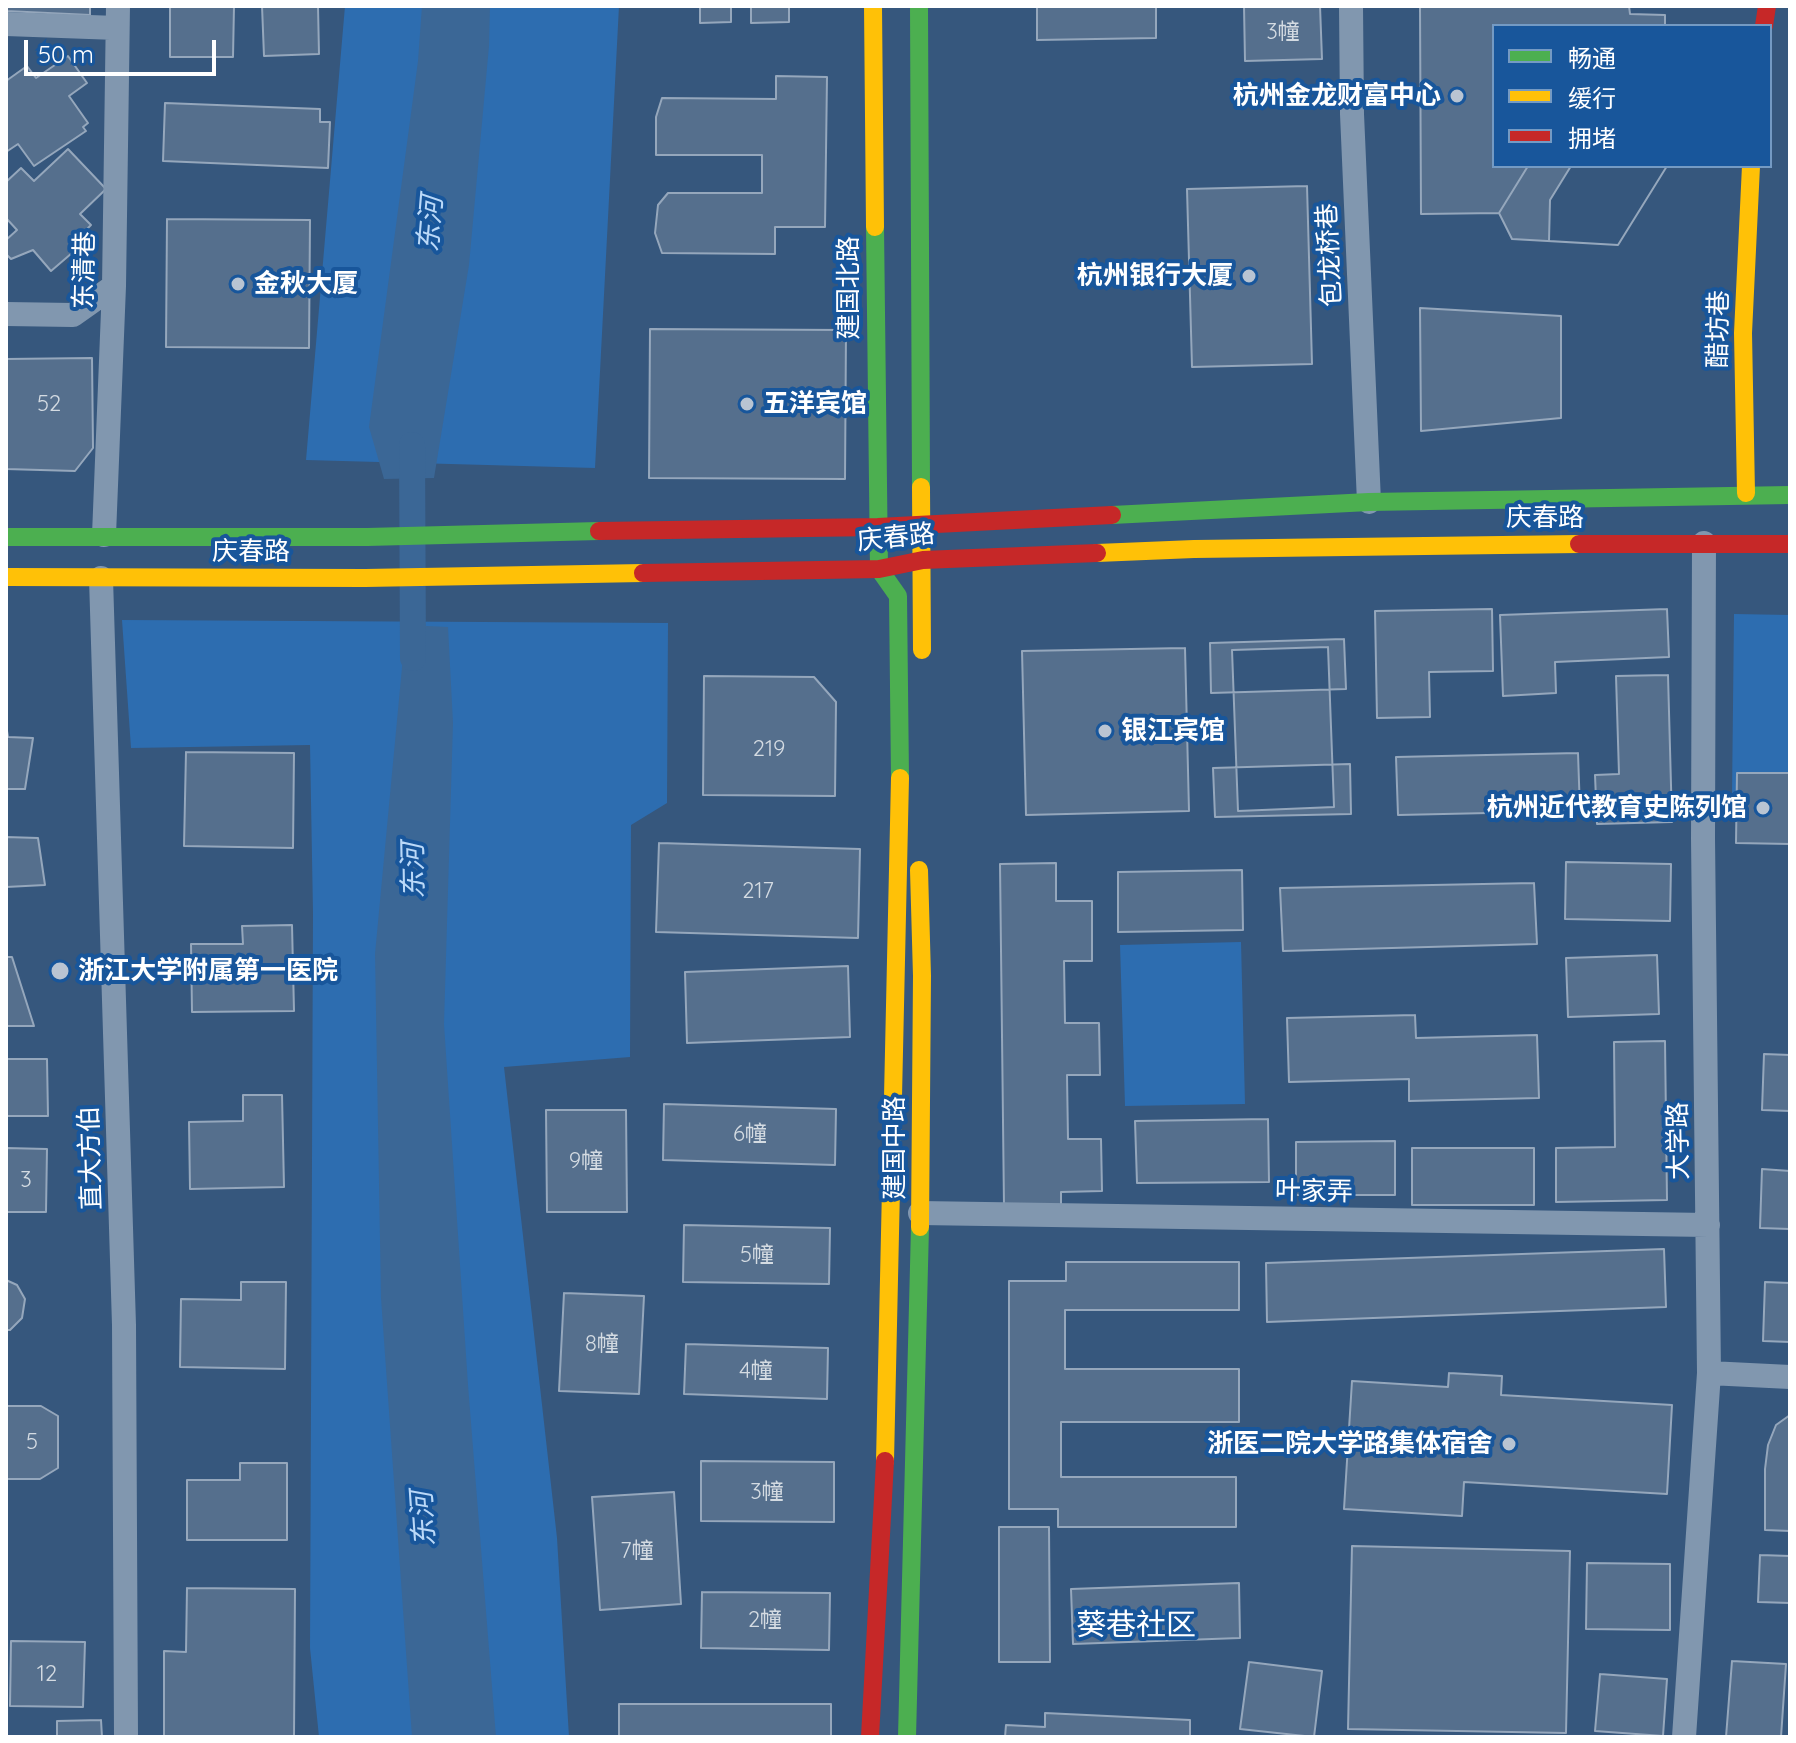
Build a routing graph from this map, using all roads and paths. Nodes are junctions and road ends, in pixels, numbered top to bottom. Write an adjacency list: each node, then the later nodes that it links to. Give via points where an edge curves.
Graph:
1 (873, 6): 13 (main road, 建国北路)
2 (919, 6): 12 (main road)
3 (1351, 6): 11 (street, 包龙桥巷)
4 (118, 17): 5 (street); 7 (street, 东清巷)
5 (6, 24)
6 (1751, 168): 9 (main road, 醋坊巷, via 1743,333)
7 (114, 286): 8 (street, via 73,315); 14 (street, 东清巷)
8 (6, 314)
9 (1746, 493): 10 (main road, 庆春路); 11 (main road, 庆春路)
10 (1790, 495)
11 (1369, 502): 12 (main road, 庆春路)
12 (921, 525): 13 (main road, 庆春路); 18 (main road)
13 (878, 527): 14 (main road, 庆春路, via 367,537); 19 (main road, 建国北路)
14 (104, 535): 15 (main road, 庆春路)
15 (6, 537)
16 (1704, 543): 17 (main road, 庆春路); 18 (main road, 庆春路, via 1194,549); 25 (street, 大学路)
17 (1790, 544)
18 (923, 560): 19 (main road, 庆春路); 22 (main road)
19 (879, 569): 21 (main road, 庆春路); 29 (main road, 建国中路, via 898,596 900,792 885,1458)
20 (6, 577): 21 (main road, 庆春路)
21 (101, 578): 28 (street, 直大方伯, via 124,1325)
22 (921, 673)
23 (918, 848): 24 (main road, 建国中路)
24 (920, 1213): 25 (street, 叶家弄); 30 (main road, 建国中路)
25 (1708, 1225): 26 (street, 大学路)
26 (1709, 1373): 27 (street); 31 (street, 大学路)
27 (1790, 1377)
28 (126, 1737)
29 (870, 1737)
30 (907, 1737)
31 (1684, 1737)

